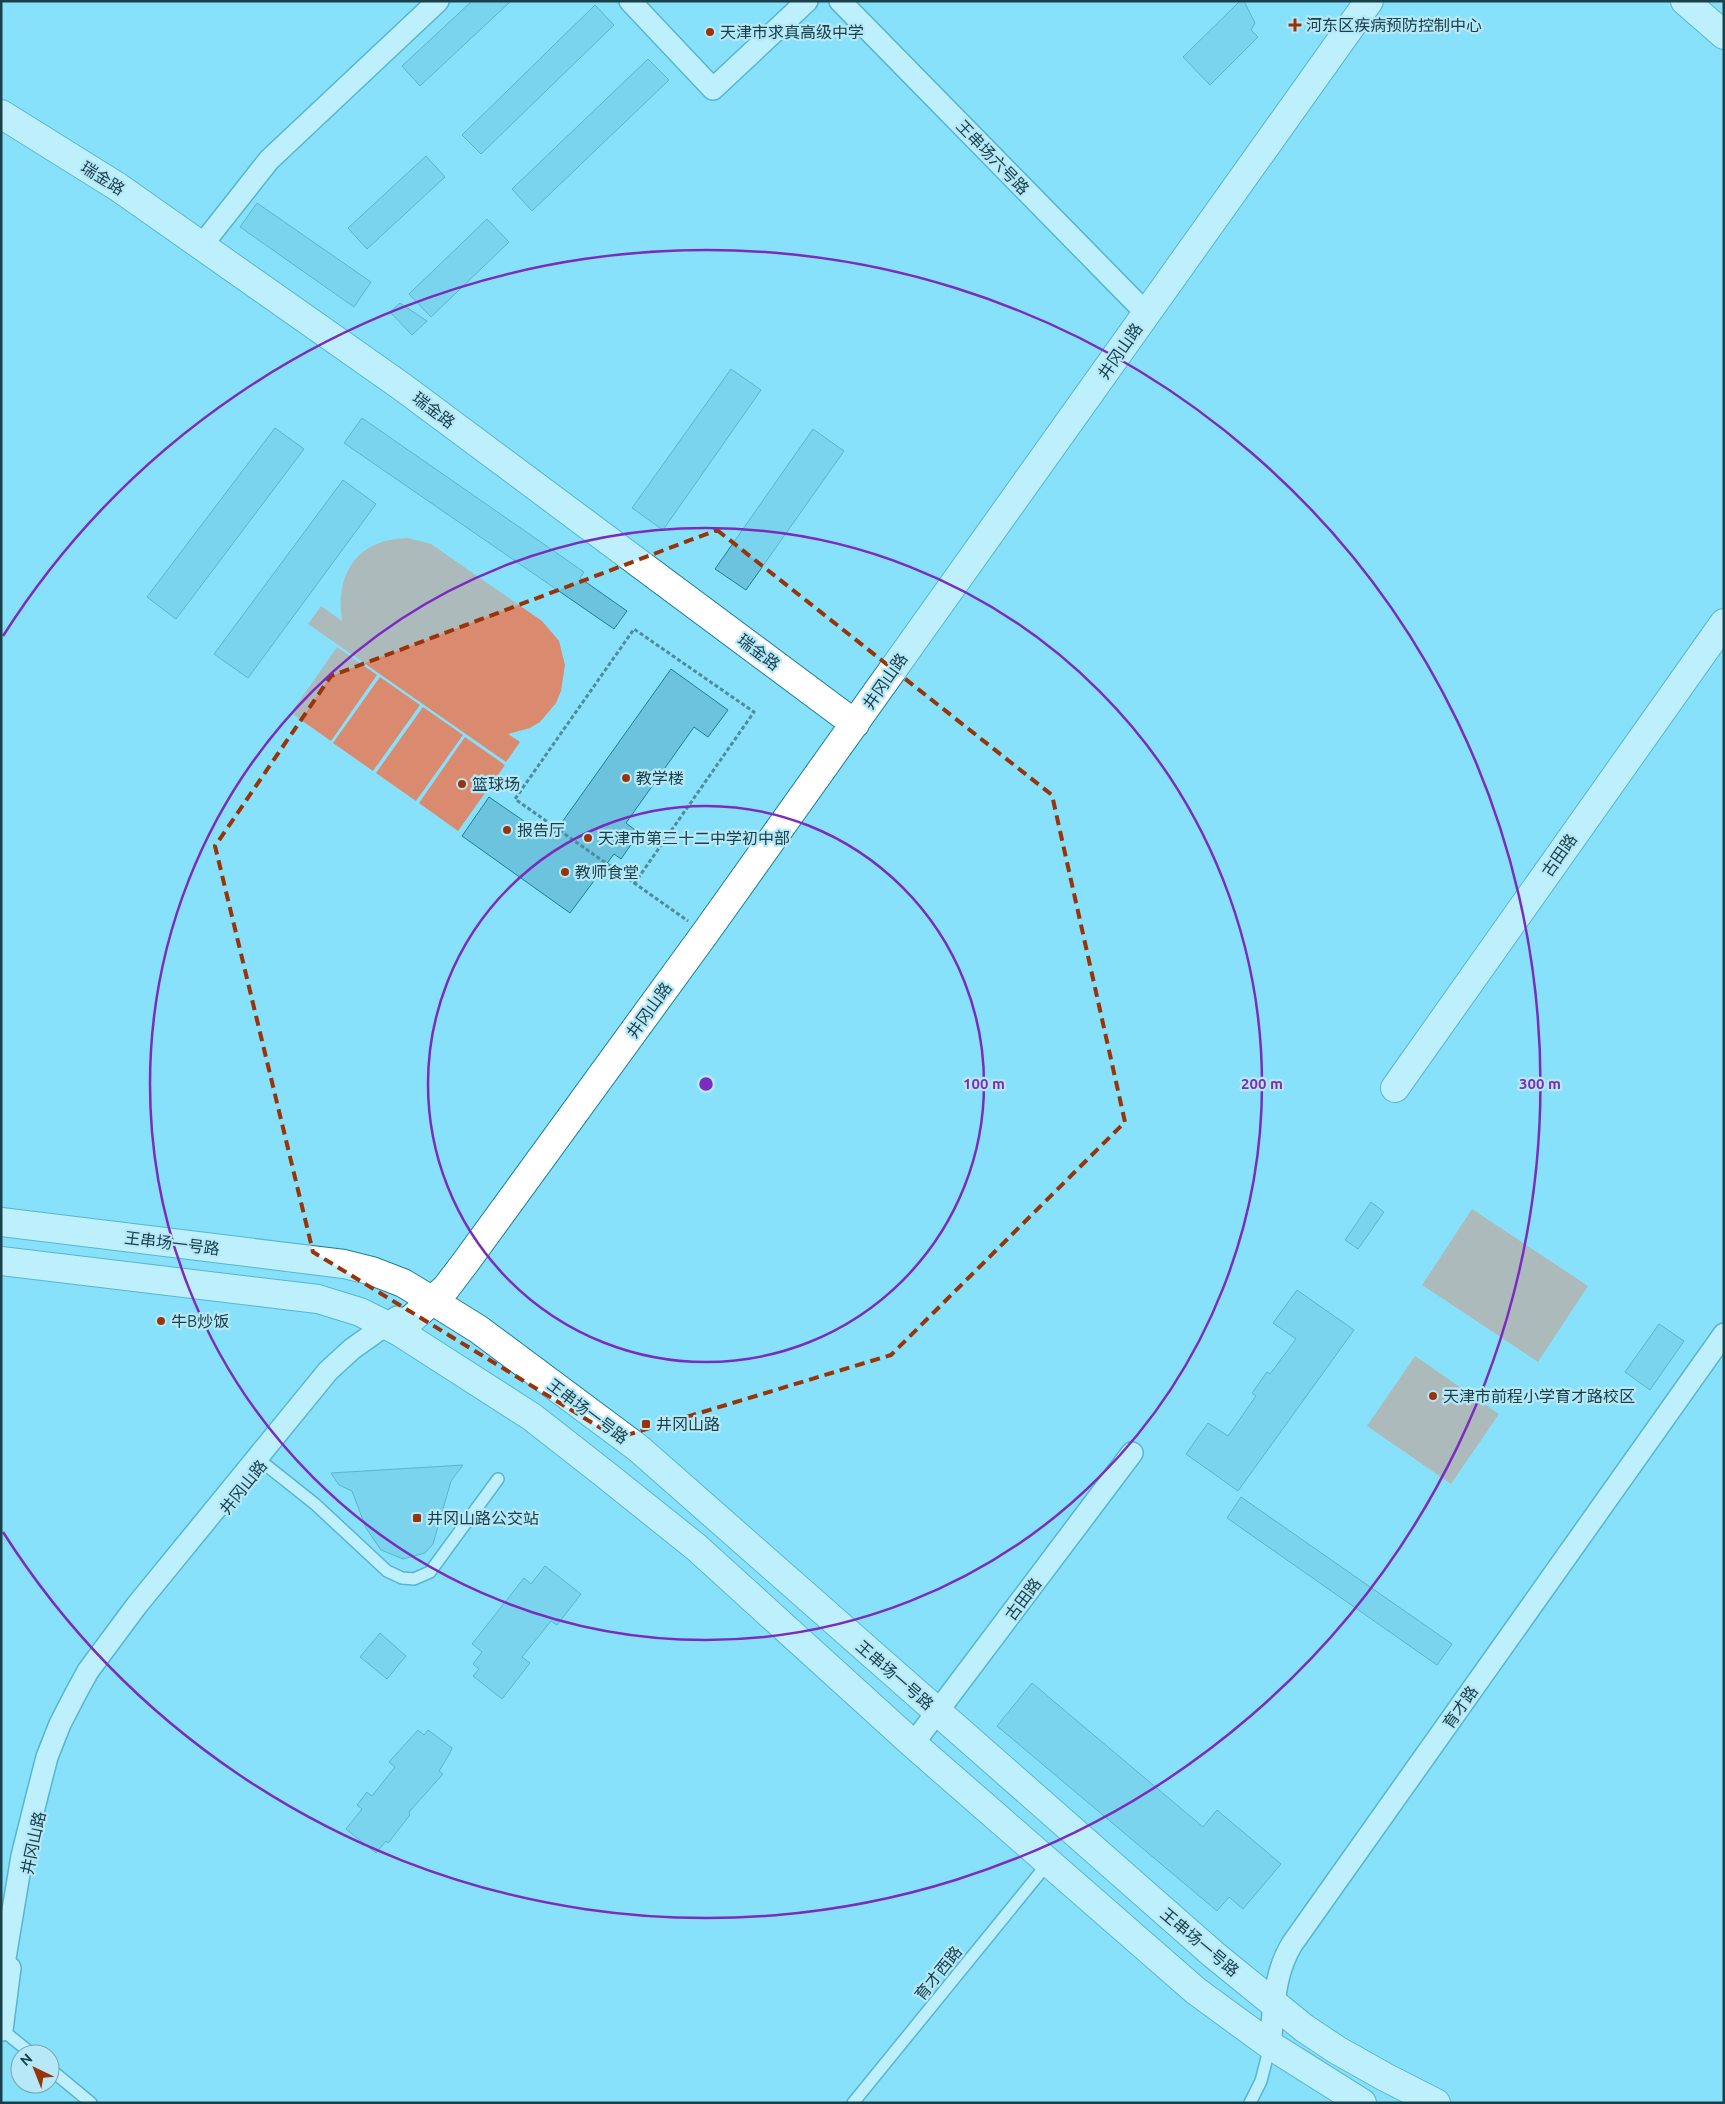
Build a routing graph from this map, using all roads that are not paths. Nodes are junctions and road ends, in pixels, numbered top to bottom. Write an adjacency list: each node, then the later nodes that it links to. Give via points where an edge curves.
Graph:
1 (438, 1): 10 (street, via 269,160)
2 (630, 1): 3 (street, via 713,89)
3 (807, 1)
4 (840, 1): 11 (street, 王串场六号路)
5 (1358, 1): 11 (street, 井冈山路)
6 (1369, 1): 11 (street, 井冈山路)
7 (1685, 1): 8 (street)
8 (1724, 35)
9 (1, 114): 10 (street, 瑞金路, via 118,187)
10 (202, 245): 13 (street, 瑞金路, via 401,386)
11 (1144, 311): 13 (street, 井冈山路)
12 (1724, 623): 14 (street, 古田路)
13 (851, 721): 20 (street, 井冈山路, via 437,1282); 20 (street, 井冈山路, via 465,1263)
14 (1395, 1088)
15 (1, 1222): 18 (street, 王串场一号路)
16 (1, 1226): 18 (street, 王串场一号路)
17 (1, 1261): 21 (street)
18 (344, 1264): 20 (street, 王串场一号路, via 403,1283)
19 (1, 1266): 21 (street)
20 (429, 1298): 22 (street, 井冈山路); 28 (street, 王串场一号路, via 478,1329 638,1448)
21 (318, 1299): 22 (street, via 360,1312)
22 (392, 1328): 24 (street); 26 (street, 井冈山路, via 352,1349 328,1371); 29 (street, via 532,1418 606,1475 696,1547)
23 (1724, 1334): 32 (street, 育才路, via 1292,1944 1281,1962)
24 (459, 1371)
25 (1132, 1453): 28 (street, 古田路)
26 (260, 1460): 27 (lane, via 315,1504 387,1571 414,1579 430,1572); 31 (street, 井冈山路, via 131,1612 88,1671 60,1724 47,1757 22,1856); 33 (street, 井冈山路, via 99,1666 72,1716 53,1760 40,1805 15,1932)
27 (498, 1478)
28 (938, 1713): 29 (street, 古田路); 32 (street, 王串场一号路)
29 (914, 1744): 30 (street)
30 (1048, 1863): 35 (street, via 1196,1990); 38 (lane, 育才西路)
31 (1, 1982)
32 (1274, 2004): 35 (street, 育才路); 41 (street, 王串场一号路, via 1337,2050)
33 (2, 2029): 34 (lane)
34 (20, 2044)
35 (1270, 2045): 39 (lane, 育才路, via 1261,2081); 40 (street)
36 (60, 2077): 37 (lane)
37 (91, 2103)
38 (853, 2103)
39 (1250, 2103)
40 (1362, 2103)
41 (1436, 2103)

